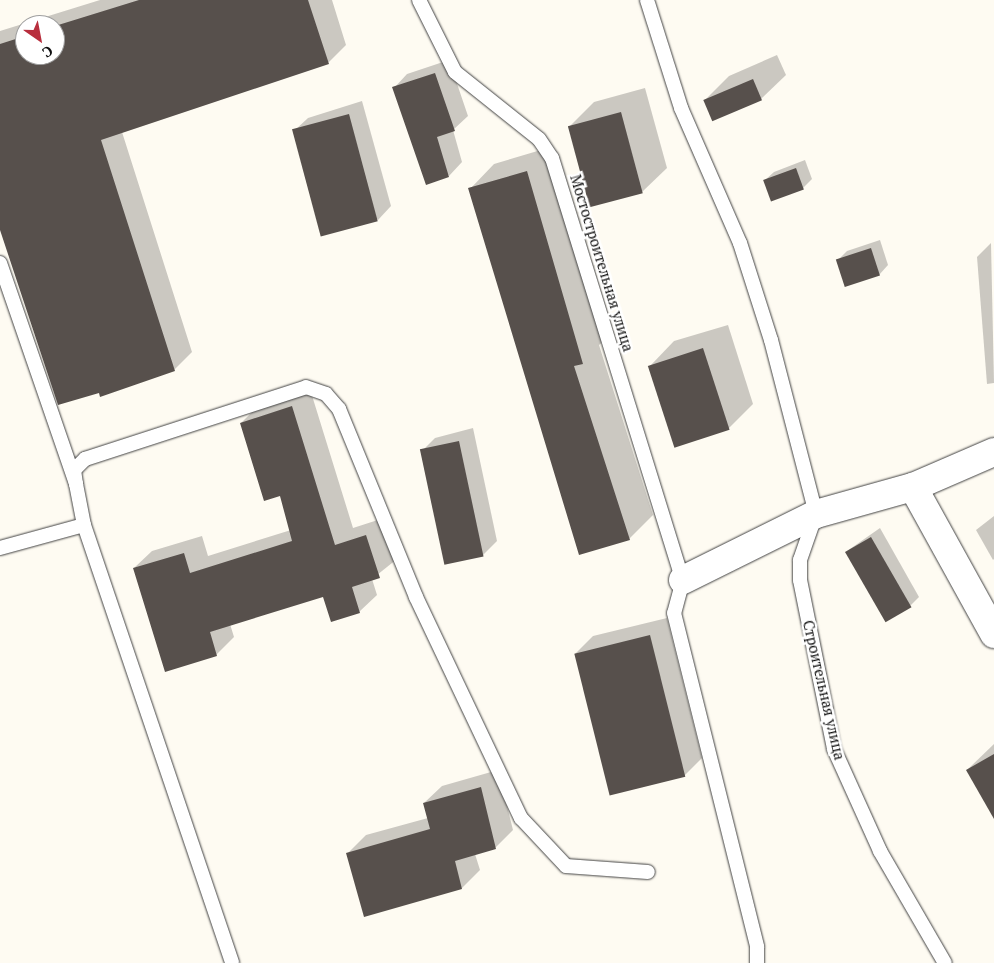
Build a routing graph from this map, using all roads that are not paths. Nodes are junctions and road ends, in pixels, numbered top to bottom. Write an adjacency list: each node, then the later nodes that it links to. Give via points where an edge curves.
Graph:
1 (419, 0): 10 (lane, Мостостроительная улица, via 455,72 540,139 552,158)
2 (647, 0): 7 (lane, via 681,108 740,243 771,340)
3 (0, 263): 5 (lane)
4 (994, 452): 6 (street)
5 (76, 484): 8 (lane); 12 (lane, via 74,470 85,459 306,387 326,394 339,410 416,597 521,818 566,866)
6 (913, 487): 7 (street); 11 (street)
7 (816, 514): 10 (street); 15 (lane, Строительная улица, via 800,560 800,580 834,749 880,851)
8 (84, 524): 9 (lane); 13 (lane)
9 (0, 548)
10 (683, 580): 14 (lane, via 674,613 757,947)
11 (994, 634)
12 (648, 872)
13 (232, 963)
14 (757, 963)
15 (945, 963)

